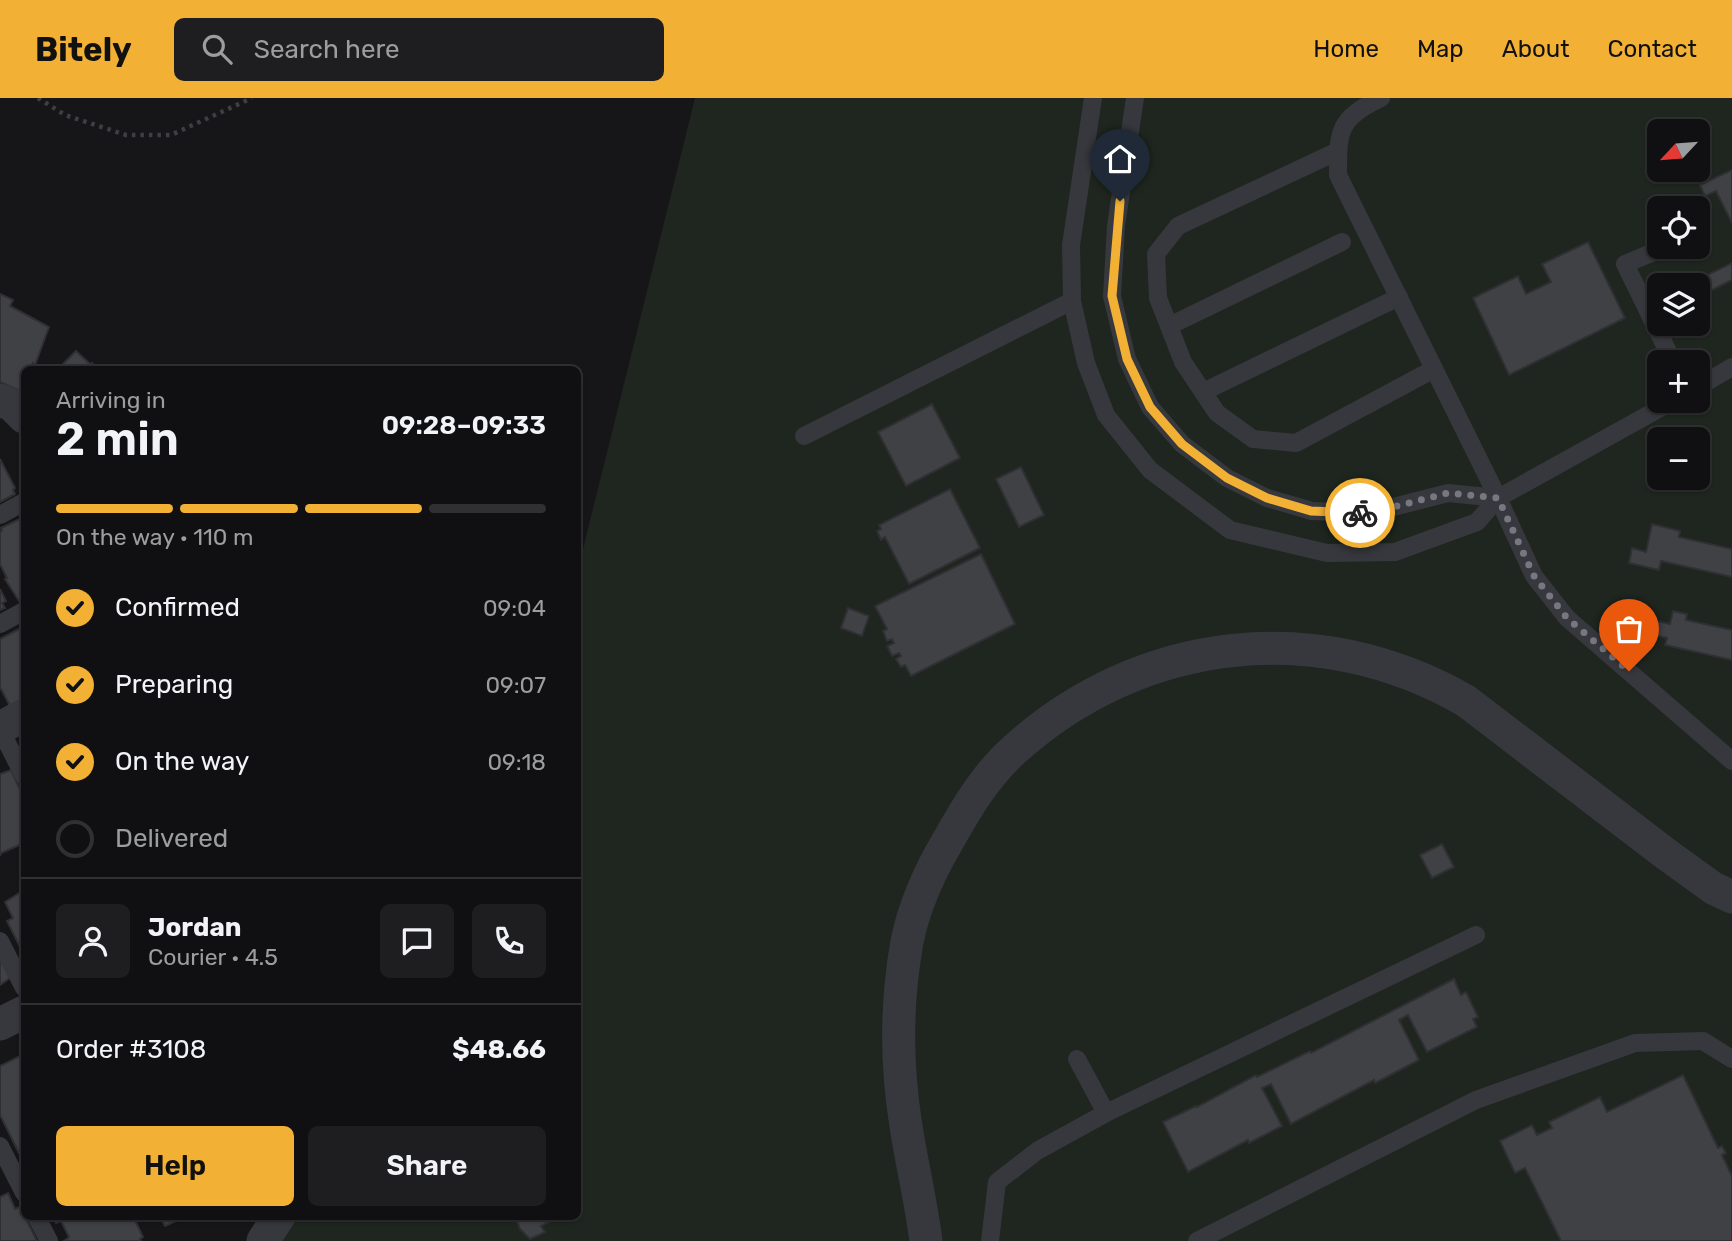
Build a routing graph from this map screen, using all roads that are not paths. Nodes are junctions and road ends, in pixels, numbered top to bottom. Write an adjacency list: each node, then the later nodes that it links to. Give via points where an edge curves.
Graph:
1 (1093, 98): 8 (lane, via 1070,245)
2 (1135, 98): 19 (lane, via 1116,226 1112,296 1127,359 1150,407 1182,444 1227,478 1267,498 1311,511 1370,513 1448,493)
3 (1381, 98): 4 (lane, via 1356,110 1338,136)
4 (1338, 151): 7 (lane, via 1338,175); 9 (lane, via 1178,226 1156,254 1158,298)
5 (1342, 242): 9 (lane)
6 (1647, 254): 10 (lane, via 1625,264)
7 (1399, 297): 12 (lane); 14 (lane)
8 (1072, 301): 18 (lane); 19 (lane, via 1086,363 1106,415 1150,470 1230,530 1327,553 1395,552 1477,522)
9 (1169, 326): 14 (lane, via 1183,362)
10 (1667, 350)
11 (1732, 367): 13 (lane)
12 (1434, 369): 14 (lane, via 1296,443 1253,439 1217,413); 19 (lane)
13 (1710, 380)
14 (1203, 391)
15 (0, 400): 17 (street)
16 (1651, 413): 19 (lane)
17 (21, 415)
18 (804, 436)
19 (1498, 498): 26 (lane, via 1534,576 1567,618)
20 (21, 504): 21 (lane)
21 (0, 515)
22 (21, 613): 23 (lane)
23 (0, 624)
24 (21, 717): 25 (street)
25 (0, 729): 27 (lane)
26 (1732, 761)
27 (21, 770)
28 (1732, 897): 43 (street, via 1713,888 1466,701 1432,681 1335,653 1245,649 1196,656 1099,689 1014,750 987,779 968,804 917,902 897,1018 905,1122)
29 (1476, 935): 36 (lane)
30 (0, 940): 31 (lane)
31 (21, 982)
32 (21, 1014): 33 (street)
33 (0, 1024)
34 (1077, 1059): 36 (lane)
35 (1732, 1059): 45 (lane, via 1703,1041 1635,1043 1476,1100)
36 (1106, 1113): 44 (lane, via 1037,1151 997,1182)
37 (0, 1146): 38 (lane)
38 (21, 1187)
39 (38, 1220): 41 (lane)
40 (276, 1220): 42 (street)
41 (49, 1241)
42 (263, 1241)
43 (926, 1241)
44 (990, 1241)
45 (1197, 1241)

